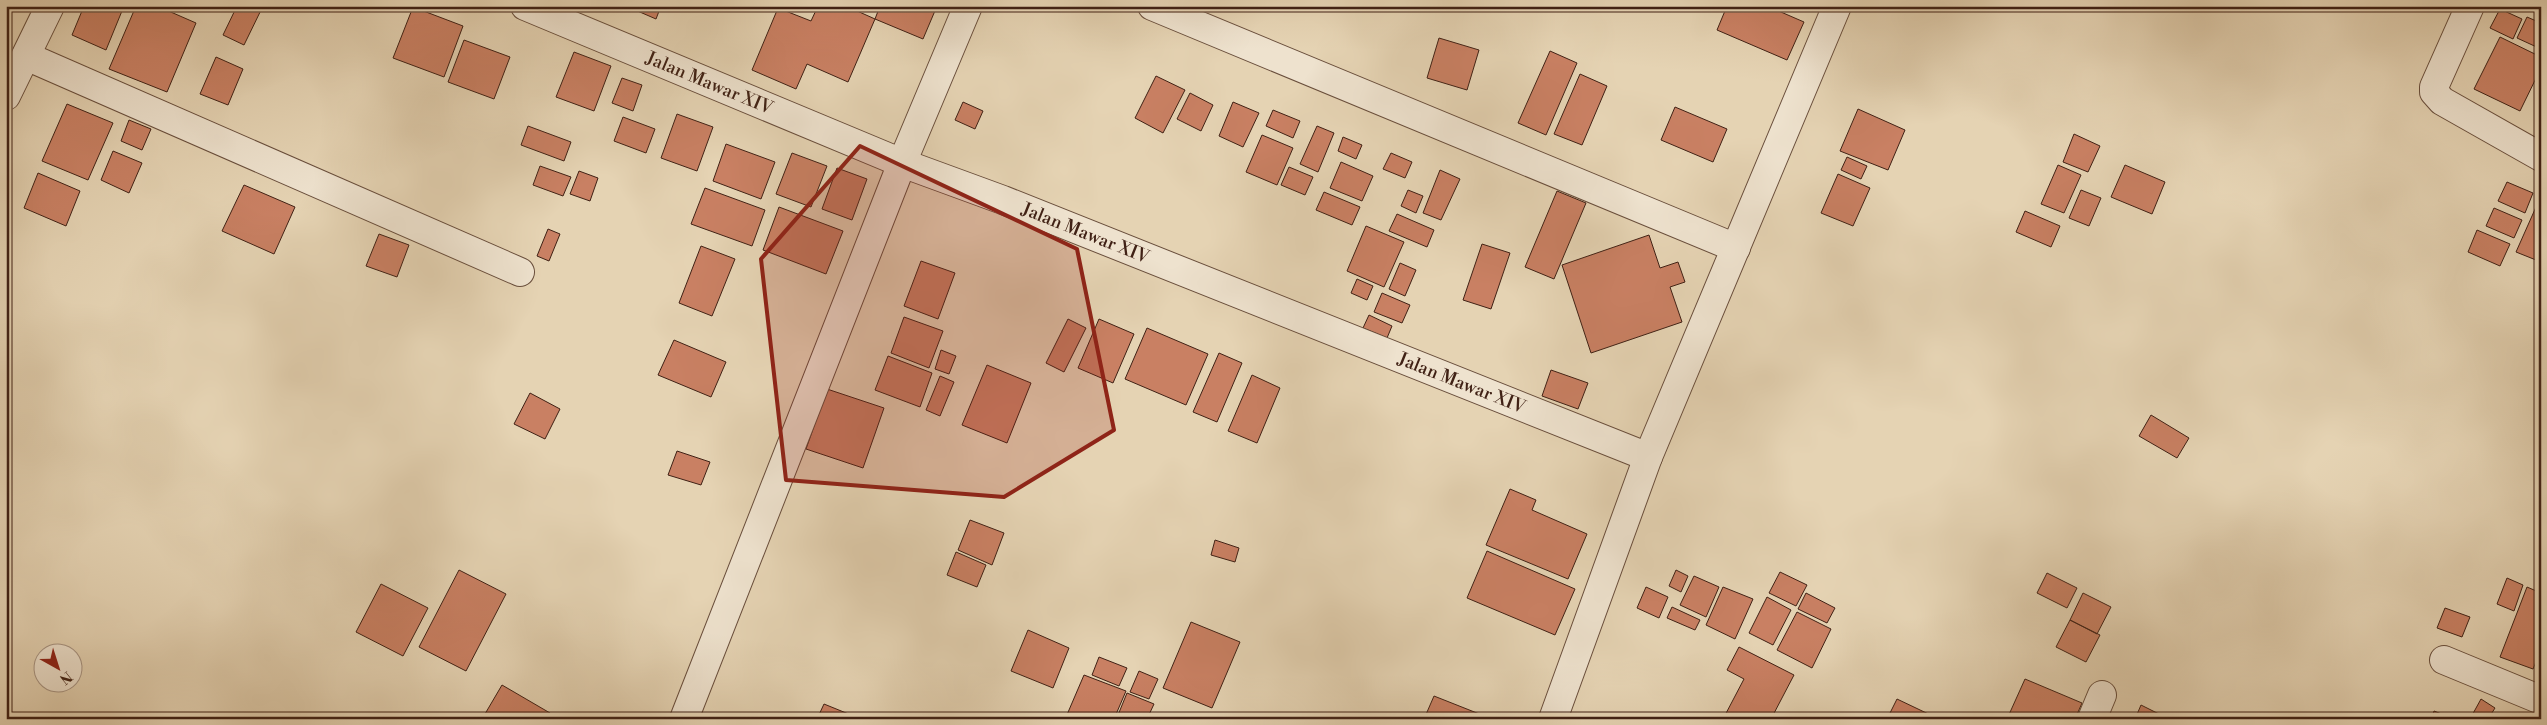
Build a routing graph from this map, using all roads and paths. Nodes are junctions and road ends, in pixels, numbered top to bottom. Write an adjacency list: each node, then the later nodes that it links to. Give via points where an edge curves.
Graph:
1 (50, 6): 7 (street)
2 (525, 6): 10 (street, Jalan Mawar XIV)
3 (968, 6): 10 (street)
4 (1152, 6): 11 (street)
5 (1837, 6): 11 (street)
6 (2470, 6): 9 (street, via 2434,92 2442,102)
7 (26, 56): 8 (street); 12 (street)
8 (6, 96)
9 (2541, 157)
10 (902, 162): 13 (street, Jalan Mawar XIV); 16 (street)
11 (1736, 248): 13 (street)
12 (520, 272)
13 (1648, 457): 17 (street)
14 (2444, 660): 15 (street)
15 (2541, 700)
16 (684, 719)
17 (1554, 719)

